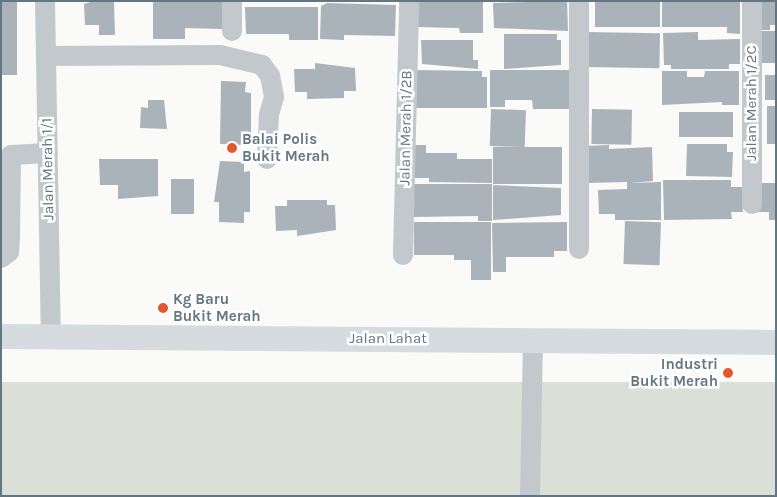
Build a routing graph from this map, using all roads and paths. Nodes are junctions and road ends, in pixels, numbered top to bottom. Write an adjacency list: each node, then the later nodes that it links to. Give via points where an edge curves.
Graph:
1 (46, 1): 7 (street, Jalan Merah 1/1)
2 (232, 1): 6 (street)
3 (410, 1): 13 (street, Jalan Merah 1/2B)
4 (580, 1): 12 (street)
5 (752, 1): 11 (street, Jalan Merah 1/2C)
6 (232, 31)
7 (46, 56): 9 (street, Jalan Merah 1/1); 10 (street, via 220,55 262,65 270,76 274,97 269,115)
8 (6, 150): 9 (street); 14 (street, via 10,236 9,252)
9 (48, 153): 16 (street, Jalan Merah 1/1)
10 (267, 159)
11 (752, 204)
12 (578, 249)
13 (403, 255)
14 (1, 258)
15 (1, 336): 16 (main road, Jalan Lahat)
16 (51, 338): 17 (main road, Jalan Lahat)
17 (533, 339): 18 (main road, Jalan Lahat); 19 (street)
18 (776, 342)
19 (530, 496)

